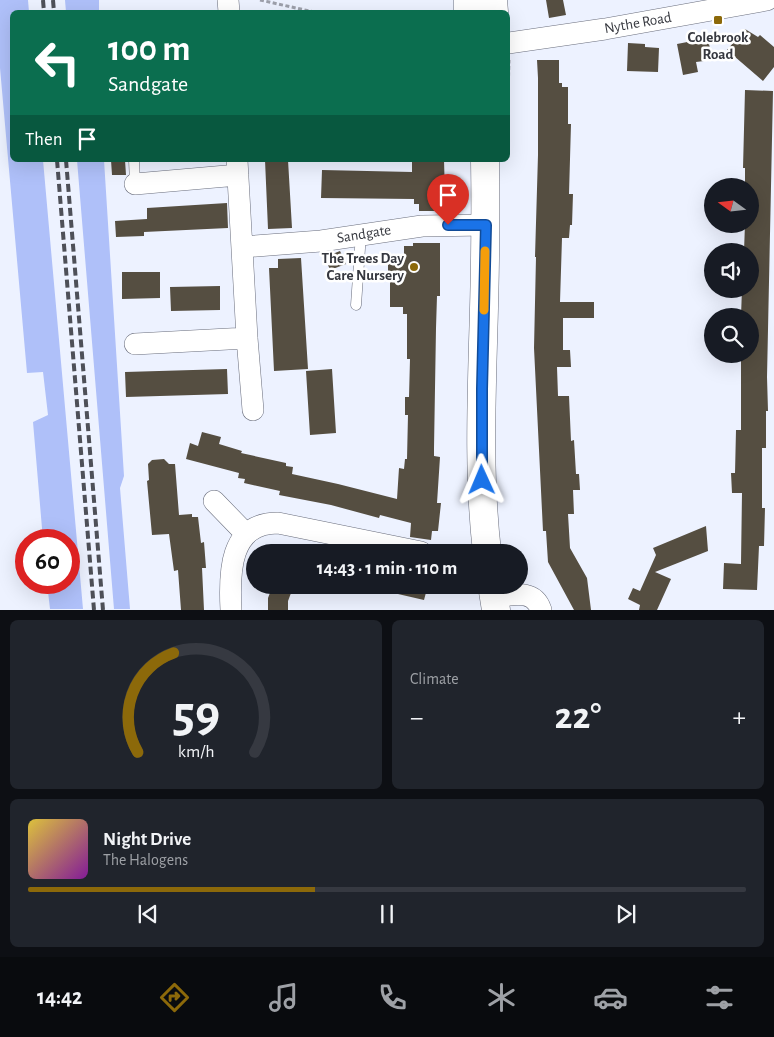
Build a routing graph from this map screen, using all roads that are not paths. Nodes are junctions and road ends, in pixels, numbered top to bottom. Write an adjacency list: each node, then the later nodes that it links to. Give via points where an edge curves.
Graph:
1 (767, 0): 2 (street, Nythe Road)
2 (510, 43)
3 (134, 162): 6 (lane)
4 (485, 162): 7 (main road)
5 (238, 168): 6 (street); 9 (street)
6 (135, 184)
7 (486, 225): 8 (street, Sandgate, via 422,226); 17 (main road, via 482,430)
8 (361, 234): 9 (street, Sandgate, via 321,241); 10 (lane)
9 (242, 247): 11 (street)
10 (356, 305)
11 (247, 338): 12 (street); 13 (street)
12 (135, 344)
13 (253, 410)
14 (214, 501): 15 (street)
15 (246, 534): 16 (street, via 260,525 278,523); 19 (street, via 235,552 232,566)
16 (382, 544)
17 (486, 544)
18 (494, 597): 20 (street, via 525,594 538,603)
19 (231, 610)
20 (541, 610)

